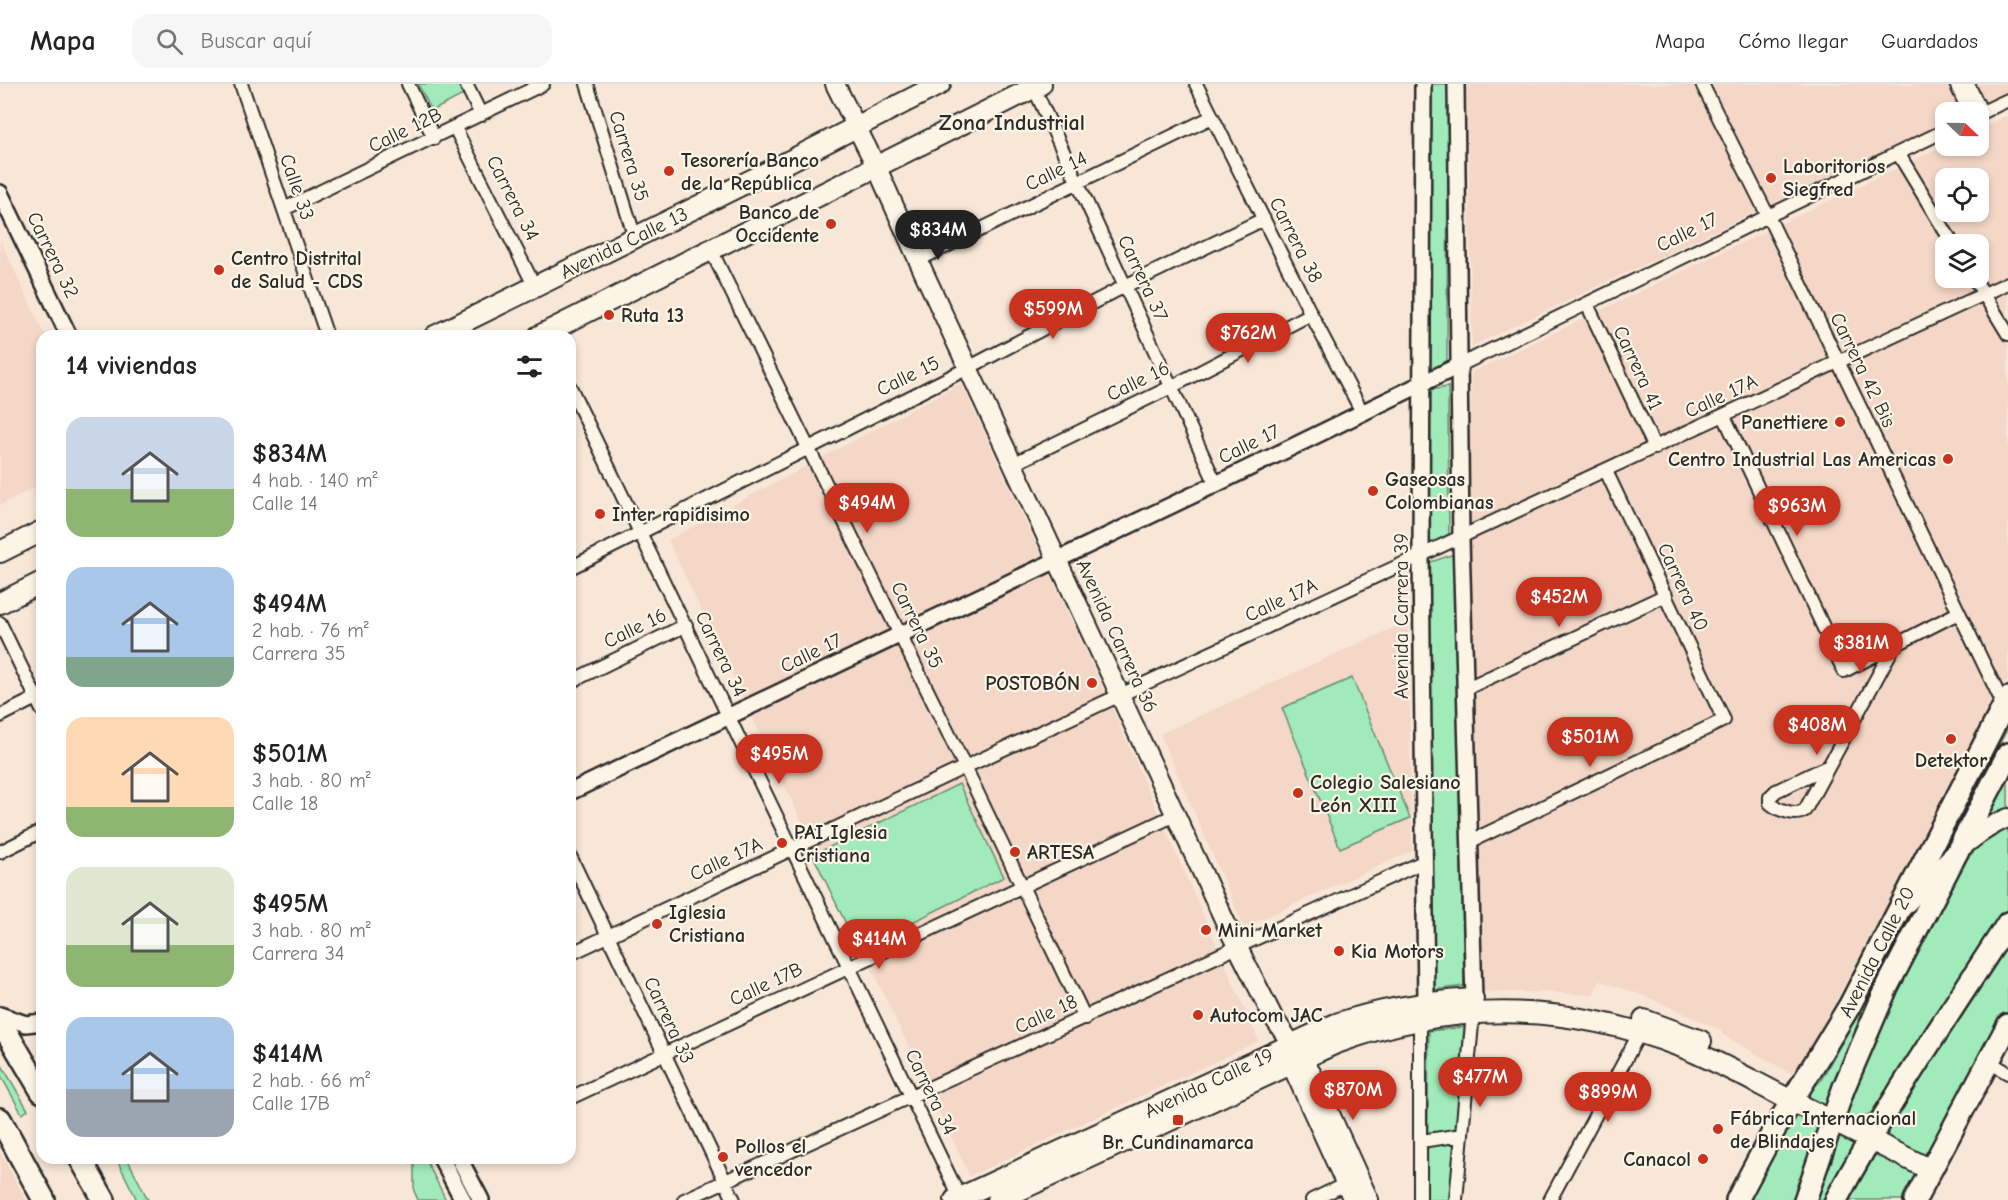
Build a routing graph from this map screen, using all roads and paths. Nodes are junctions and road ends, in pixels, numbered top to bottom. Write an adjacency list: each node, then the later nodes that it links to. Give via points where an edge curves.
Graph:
1 (241, 84): 29 (street, Calle 33)
2 (408, 84): 24 (street)
3 (466, 84): 19 (street)
4 (543, 84): 19 (street, Calle 12B)
5 (587, 84): 33 (street, Carrera 35)
6 (836, 84): 21 (main road, Avenida Carrera 36)
7 (940, 84): 21 (main road, Avenida Calle 13)
8 (1196, 84): 20 (street, Carrera 38)
9 (1423, 84): 51 (street, Avenida Carrera 39)
10 (1456, 84): 49 (street)
11 (1702, 84): 30 (street, Carrera 42 Bis)
12 (1956, 84): 16 (street)
13 (1968, 84): 17 (street)
14 (1037, 86): 26 (main road); 27 (street, Carrera 37)
15 (2008, 100): 18 (street)
16 (1964, 102)
17 (1975, 102)
18 (1989, 110)
19 (481, 115): 22 (street, Calle 12B)
20 (1212, 117): 27 (street, Calle 14); 31 (street, Carrera 38)
21 (857, 127): 26 (main road, Avenida Carrera 36); 33 (main road, Avenida Calle 13)
22 (455, 128): 24 (street, Calle 12B); 38 (street, Carrera 34)
23 (1935, 135): 25 (street, Calle 17)
24 (434, 138): 29 (street, Calle 12B)
25 (1898, 153): 30 (street, Calle 17); 32 (street)
26 (877, 168): 34 (main road); 35 (main road, Avenida Carrera 36)
27 (1077, 182): 35 (street, Calle 14); 37 (street, Carrera 37)
28 (0, 193): 43 (street, Carrera 32)
29 (284, 209): 44 (street, Calle 33)
30 (1768, 216): 41 (street, Calle 17); 48 (street, Carrera 42 Bis)
31 (1264, 219): 37 (street, Calle 15); 42 (street, Carrera 38)
32 (1947, 234)
33 (635, 238): 38 (main road, Avenida Calle 13)
34 (711, 250): 46 (main road); 56 (street, Carrera 35)
35 (918, 260): 50 (main road, Avenida Carrera 36)
36 (2008, 283): 40 (street, Calle 17A)
37 (1125, 286): 50 (street, Calle 15); 52 (street, Carrera 37)
38 (535, 287): 45 (main road, Avenida Calle 13)
39 (1980, 288): 40 (street)
40 (1984, 294): 47 (street); 48 (street, Calle 17A)
41 (1587, 304): 49 (street, Calle 17); 57 (street, Carrera 41)
42 (1311, 314): 52 (street, Calle 16); 54 (street, Carrera 38)
43 (66, 330)
44 (325, 330)
45 (447, 330)
46 (553, 330)
47 (2008, 334)
48 (1837, 363): 55 (street, Calle 17A); 71 (street, Carrera 42 Bis)
49 (1458, 366): 51 (street, Calle 17); 63 (street)
50 (968, 368): 56 (street, Calle 15); 58 (main road, Avenida Carrera 36)
51 (1421, 384): 54 (street, Calle 17); 65 (street, Avenida Carrera 39)
52 (1171, 387): 58 (street, Calle 16); 60 (street, Carrera 37)
53 (576, 399): 61 (street, Carrera 34)
54 (1362, 412): 60 (street, Calle 17)
55 (1724, 416): 57 (street, Calle 17A); 75 (street, via 1844,671)
56 (808, 447): 61 (street, Calle 15); 74 (street, Carrera 35)
57 (1655, 448): 59 (street, Calle 17A)
58 (1013, 464): 66 (main road, Avenida Carrera 36)
59 (1606, 471): 63 (street, Calle 17A); 69 (street, Carrera 40)
60 (1216, 484): 66 (street, Calle 17)
61 (641, 532): 67 (street, Calle 15); 73 (street, Carrera 34)
62 (36, 534): 64 (main road)
63 (1461, 539): 65 (street, Calle 17A); 77 (street)
64 (0, 552)
65 (1421, 557): 79 (street, Calle 17A); 97 (street, Avenida Carrera 39)
66 (1057, 559): 74 (street, Calle 17); 79 (main road, Avenida Carrera 36)
67 (576, 565)
68 (36, 585): 70 (main road)
69 (1666, 595): 77 (street); 93 (street, Carrera 40, via 1724,720)
70 (0, 603)
71 (1958, 613): 75 (street); 81 (street, Carrera 42 Bis)
72 (0, 622): 78 (street)
73 (686, 625): 76 (street, Calle 16); 82 (street, Carrera 34)
74 (900, 633): 82 (street, Calle 17); 86 (street, Carrera 35)
75 (1894, 646): 85 (street)
76 (576, 678)
77 (1465, 689): 93 (street)
78 (36, 691)
79 (1119, 696): 86 (street, Calle 17A); 90 (main road, Avenida Carrera 36)
80 (36, 699): 83 (street)
81 (2006, 702): 89 (highway, Avenida Calle 20)
82 (729, 715): 88 (street, Calle 17); 94 (street, Carrera 34)
83 (0, 717)
84 (2008, 754): 87 (highway, Avenida Calle 20)
85 (1829, 766): 85 (street, via 1801,814 1770,803 1776,791)
86 (965, 767): 94 (street, Calle 17A); 99 (street, Carrera 35)
87 (1993, 783): 89 (highway); 96 (highway, Avenida Calle 20)
88 (576, 789)
89 (1961, 789): 100 (highway, Avenida Calle 20)
90 (1175, 815): 99 (street, Calle 17B); 104 (main road, Avenida Carrera 36)
91 (2008, 818): 96 (main road, via 1989,827)
92 (36, 834): 95 (street)
93 (1469, 842): 109 (street)
94 (794, 850): 102 (street, Calle 17A); 107 (street, Carrera 34)
95 (0, 852)
96 (1956, 854): 100 (main road); 108 (highway, Avenida Calle 20)
97 (1424, 862): 104 (street, Calle 18); 110 (street, Avenida Carrera 39)
98 (576, 869): 102 (street, Carrera 33)
99 (1022, 886): 107 (street, Calle 17B); 112 (street, Carrera 35)
100 (1898, 912): 108 (highway); 122 (highway, Avenida Calle 20)
101 (2008, 923): 106 (highway)
102 (608, 936): 105 (street, Calle 17A); 117 (street, Carrera 33)
103 (2008, 942): 106 (highway)
104 (1239, 947): 112 (street, Calle 18); 118 (main road, Avenida Carrera 36)
105 (576, 951)
106 (1983, 963): 128 (highway)
107 (850, 967): 117 (street, Calle 17B); 124 (street, Carrera 34)
108 (1887, 987): 126 (highway, Avenida Calle 20)
109 (1473, 1006): 110 (main road, Avenida Calle 19); 116 (main road, via 1569,1016); 122 (main road, via 1550,1001 1607,1009 1692,1037); 127 (street)
110 (1423, 1011): 118 (main road, Avenida Calle 19); 129 (street)
111 (0, 1015): 114 (street, via 26,1024)
112 (1085, 1017): 124 (street, Calle 18)
113 (0, 1021): 121 (highway)
114 (36, 1023)
115 (2008, 1025): 119 (highway)
116 (1640, 1032): 122 (main road); 148 (street)
117 (664, 1054): 123 (street, Calle 17B); 134 (street, Carrera 33)
118 (1295, 1056): 135 (main road, Avenida Carrera 36); 136 (main road, Avenida Calle 19); 143 (main road, Avenida Calle 19); 145 (main road, Avenida Carrera 36, via 1314,1078)
119 (1989, 1062): 120 (street); 133 (highway)
120 (2008, 1073)
121 (36, 1082)
122 (1797, 1094): 126 (main road); 149 (highway, Avenida Calle 20)
123 (576, 1095)
124 (912, 1097): 134 (street, Calle 18); 136 (street, Carrera 34)
125 (0, 1119): 137 (highway)
126 (1832, 1121): 128 (main road); 150 (highway, Avenida Calle 20)
127 (1462, 1135): 129 (street); 147 (street)
128 (1869, 1139): 133 (main road); 151 (highway)
129 (1421, 1141): 146 (street)
130 (83, 1164): 138 (highway)
131 (444, 1164): 139 (street)
132 (462, 1164): 140 (street)
133 (1931, 1170): 152 (highway)
134 (725, 1181): 141 (street, Calle 18); 142 (street, Carrera 33)
135 (1349, 1192): 144 (street)
136 (958, 1199)
137 (44, 1200)
138 (104, 1200)
139 (463, 1200)
140 (481, 1200)
141 (684, 1200)
142 (734, 1200)
143 (998, 1200)
144 (1311, 1200)
145 (1369, 1200)
146 (1420, 1200)
147 (1456, 1200)
148 (1550, 1200)
149 (1737, 1200)
150 (1805, 1200)
151 (1836, 1200)
152 (1915, 1200)

